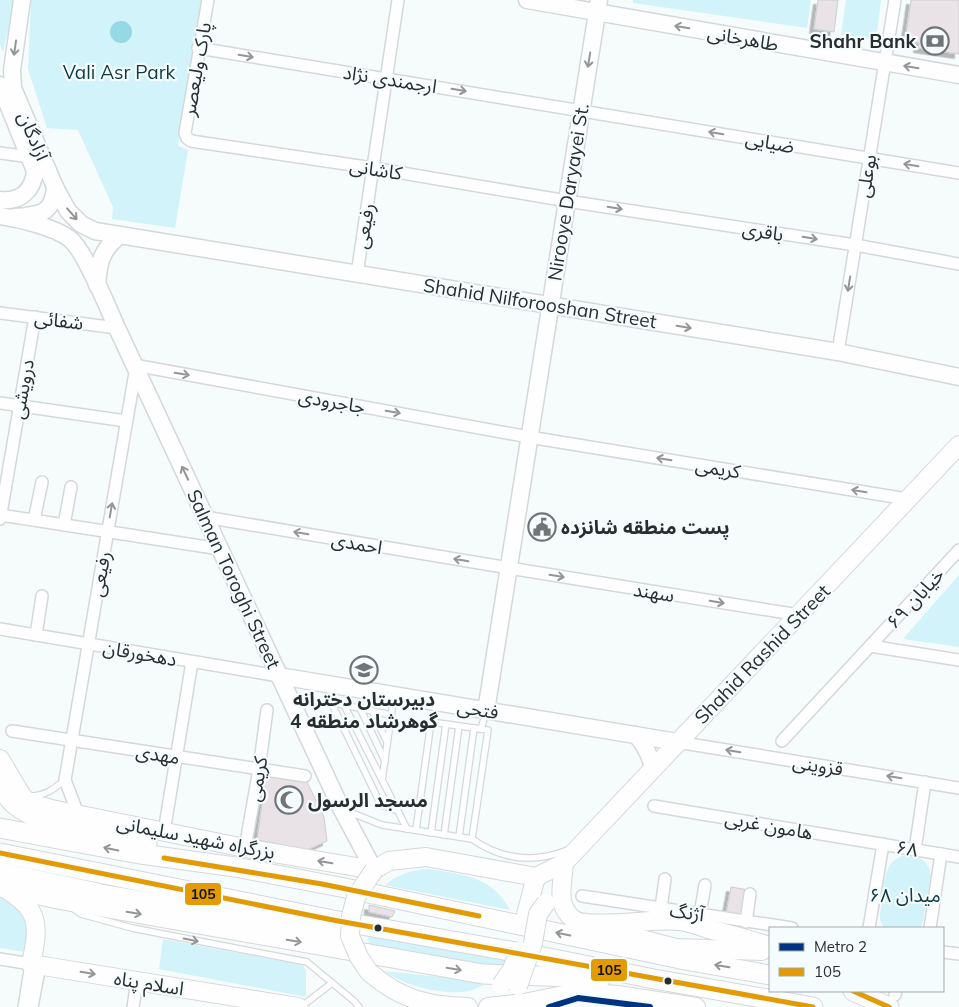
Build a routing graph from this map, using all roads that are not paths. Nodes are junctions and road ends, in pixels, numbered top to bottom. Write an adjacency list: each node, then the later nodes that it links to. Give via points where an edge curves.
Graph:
1 (22, 0): 19 (main road, آزادگان, one-way to 19, via 12,70 13,88)
2 (208, 0): 7 (street, پارک ولیعصر)
3 (398, 0): 10 (street, رفیعی)
4 (526, 0): 6 (main road, طاهرخانی)
5 (895, 0): 8 (street, بوعلی)
6 (598, 6): 8 (main road, طاهرخانی, one-way to 6); 12 (main road, Nirooye Daryayei St., one-way to 12)
7 (198, 48): 10 (street, ارجمندی نژاد, one-way to 10); 13 (street, پارک ولیعصر, via 185,133)
8 (884, 63): 9 (main road, طاهرخانی, one-way to 8); 16 (street, بوعلی)
9 (959, 75)
10 (386, 78): 12 (street, ارجمندی نژاد, one-way to 12); 17 (street, رفیعی)
11 (0, 85): 15 (main road)
12 (581, 110): 16 (street, ضیایی, one-way to 12); 21 (main road, Nirooye Daryayei St.)
13 (187, 138): 17 (street, کاشانی)
14 (0, 153): 15 (street)
15 (30, 157): 20 (main road, via 35,171 34,182 20,197)
16 (869, 159): 18 (street, ضیایی, one-way to 16); 24 (street, بوعلی)
17 (372, 168): 21 (street, کاشانی); 26 (street, رفیعی)
18 (959, 173)
19 (55, 187): 22 (main road, via 54,200 49,208 39,213); 23 (main road, آزادگان, one-way to 23, via 68,211 81,224 96,231)
20 (0, 200)
21 (567, 201): 24 (street, باقری, one-way to 24); 28 (main road, Nirooye Daryayei St.)
22 (4, 217): 27 (main road, Salman Toroghi Street, via 42,227 70,239)
23 (120, 235): 26 (main road, Shahid Nilforooshan Street); 27 (main road, via 102,254)
24 (855, 245): 25 (street, باقری); 32 (street, بوعلی, one-way to 32)
25 (959, 264)
26 (357, 274): 28 (main road, Shahid Nilforooshan Street)
27 (98, 286): 31 (main road, Salman Toroghi Street)
28 (550, 305): 32 (main road, Shahid Nilforooshan Street, one-way to 32); 38 (main road, Nirooye Daryayei St.)
29 (0, 313): 30 (street, شفائی)
30 (35, 317): 31 (street, شفائی); 36 (street, درویشی)
31 (117, 328): 33 (main road, Salman Toroghi Street)
32 (838, 352): 34 (main road, Shahid Nilforooshan Street)
33 (135, 366): 37 (street, رفیعی); 38 (street, جاجرودی, one-way to 38); 44 (main road, Salman Toroghi Street, one-way to 33)
34 (959, 378)
35 (0, 403): 36 (street)
36 (20, 405): 37 (street); 43 (street, درویشی)
37 (126, 421): 47 (street, رفیعی, one-way to 37)
38 (530, 437): 42 (street, کریمی, one-way to 38); 50 (main road, Nirooye Daryayei St.)
39 (959, 444): 42 (main road, Shahid Rashid Street)
40 (42, 482): 45 (street)
41 (71, 488): 46 (street)
42 (907, 499): 52 (main road, Shahid Rashid Street)
43 (0, 516): 45 (street)
44 (205, 517): 48 (main road, Salman Toroghi Street); 50 (street, احمدی, one-way to 44)
45 (34, 520): 46 (street)
46 (64, 525): 47 (street)
47 (108, 532): 48 (street); 55 (street, رفیعی)
48 (220, 549): 59 (main road, Salman Toroghi Street)
49 (959, 550): 56 (street, خیابان ۶۹)
50 (509, 568): 52 (street, سهند, one-way to 52); 65 (main road, Nirooye Daryayei St.)
51 (42, 596): 54 (street)
52 (799, 615): 77 (main road, Shahid Rashid Street)
53 (0, 629): 54 (street, دهخورقان)
54 (36, 635): 55 (street, دهخورقان)
55 (88, 644): 58 (street, دهخورقان); 74 (street, رفیعی)
56 (870, 646): 57 (street, خیابان ۶۹); 75 (street, خیابان ۶۹)
57 (959, 660)
58 (192, 662): 59 (street, دهخورقان); 78 (street)
59 (279, 676): 60 (main road, فتحی); 91 (main road, Salman Toroghi Street)
60 (394, 695): 65 (main road, فتحی); 67 (lane)
61 (344, 705): 62 (lane); 86 (lane); 92 (lane, via 331,702 381,805)
62 (360, 708): 64 (lane); 80 (lane)
63 (267, 710): 82 (street, کریمی)
64 (372, 711): 66 (lane); 76 (lane)
65 (486, 711): 71 (lane); 73 (main road, فتحی)
66 (383, 713): 67 (lane); 69 (lane)
67 (391, 715): 69 (lane)
68 (446, 724): 70 (lane); 96 (lane, via 431,722); 98 (lane)
69 (390, 726): 76 (lane)
70 (459, 726): 71 (lane); 99 (lane)
71 (478, 728): 100 (lane); 101 (lane, via 488,730)
72 (12, 732): 74 (street, مهدی)
73 (636, 735): 77 (main road, فتحی); 81 (main road, via 648,751)
74 (72, 741): 78 (street, مهدی); 85 (street, رفیعی)
75 (782, 741)
76 (387, 742): 80 (lane)
77 (677, 742): 81 (main road, Shahid Rashid Street); 87 (street, قزوینی, one-way to 77)
78 (176, 757): 82 (street, مهدی); 97 (street)
79 (0, 760): 89 (main road)
80 (385, 761): 86 (lane)
81 (653, 768): 103 (main road, Shahid Rashid Street)
82 (259, 770): 83 (street, مهدی); 104 (street, کریمی)
83 (305, 776)
84 (0, 780): 110 (highway, via 10,801 33,816)
85 (65, 780): 89 (lane, via 38,796); 93 (street)
86 (382, 780): 92 (lane)
87 (925, 782): 88 (street, قزوینی); 105 (street)
88 (959, 788)
89 (22, 796): 93 (main road, بزرگراه شهید سلیمانی, via 29,803)
90 (654, 806): 102 (street, هامون غربی)
91 (340, 808): 95 (lane, via 382,825); 111 (main road, Salman Toroghi Street)
92 (398, 811): 95 (lane)
93 (78, 814): 97 (main road, بزرگراه شهید سلیمانی)
94 (0, 828): 110 (highway, one-way to 94, via 134,853)
95 (407, 829): 96 (lane)
96 (416, 830): 98 (lane)
97 (164, 832): 104 (main road, بزرگراه شهید سلیمانی)
98 (431, 833): 99 (lane)
99 (444, 835): 100 (lane)
100 (459, 837): 101 (lane)
101 (472, 839): 103 (lane, via 484,848 509,856 535,859 552,857)
102 (883, 844): 105 (street, ۶۸); 126 (street, ۶۸)
103 (580, 845): 109 (main road, Shahid Rashid Street)
104 (245, 848): 111 (main road, بزرگراه شهید سلیمانی, one-way to 104)
105 (915, 850): 107 (street, ۶۸)
106 (0, 852): 136 (highway, via 334,920)
107 (941, 854): 108 (street); 127 (street, ۶۸)
108 (959, 856)
109 (564, 863): 112 (main road, Shahid Rashid Street); 120 (main road, via 560,889)
110 (234, 867): 135 (highway, one-way to 110, via 685,960)
111 (374, 870): 112 (main road, via 389,862 426,857); 128 (main road, bridge, via 356,897)
112 (536, 876): 139 (main road, bridge)
113 (665, 879): 121 (street)
114 (2, 882): 116 (highway); 119 (highway); 134 (main road, via 32,913 36,931)
115 (705, 885): 122 (street)
116 (98, 892): 128 (main road)
117 (750, 894): 123 (street)
118 (582, 896): 121 (street, آژنگ)
119 (63, 900): 136 (highway, one-way to 136, via 483,974); 138 (lane, one-way to 138, via 81,914 132,928 307,962)
120 (553, 902): 124 (main road, via 577,922); 139 (main road, bridge, via 538,914 533,943)
121 (661, 908): 122 (street, آژنگ)
122 (700, 914): 123 (street, آژنگ)
123 (746, 922): 125 (street, آژنگ)
124 (591, 925): 129 (main road, via 678,921); 130 (main road, via 676,948)
125 (784, 927)
126 (869, 927)
127 (930, 927)
128 (350, 936): 149 (main road, bridge, via 369,972 386,987 421,1003)
129 (769, 946)
130 (769, 951)
131 (944, 952): 132 (street)
132 (959, 954)
133 (0, 959): 134 (street, اسلام پناه)
134 (36, 965): 137 (main road, اسلام پناه, one-way to 137); 144 (street); 145 (street)
135 (769, 974)
136 (654, 979): 152 (highway)
137 (137, 981): 146 (street); 147 (main road, اسلام پناه)
138 (332, 983): 147 (lane); 148 (lane)
139 (509, 986): 141 (main road); 150 (main road)
140 (858, 992): 142 (highway)
141 (554, 996): 143 (main road, via 578,992); 150 (main road)
142 (885, 997)
143 (617, 1001): 151 (main road)
144 (24, 1007)
145 (32, 1007)
146 (133, 1007)
147 (300, 1007)
148 (359, 1007)
149 (468, 1007)
150 (487, 1007)
151 (696, 1007)
152 (813, 1007)

